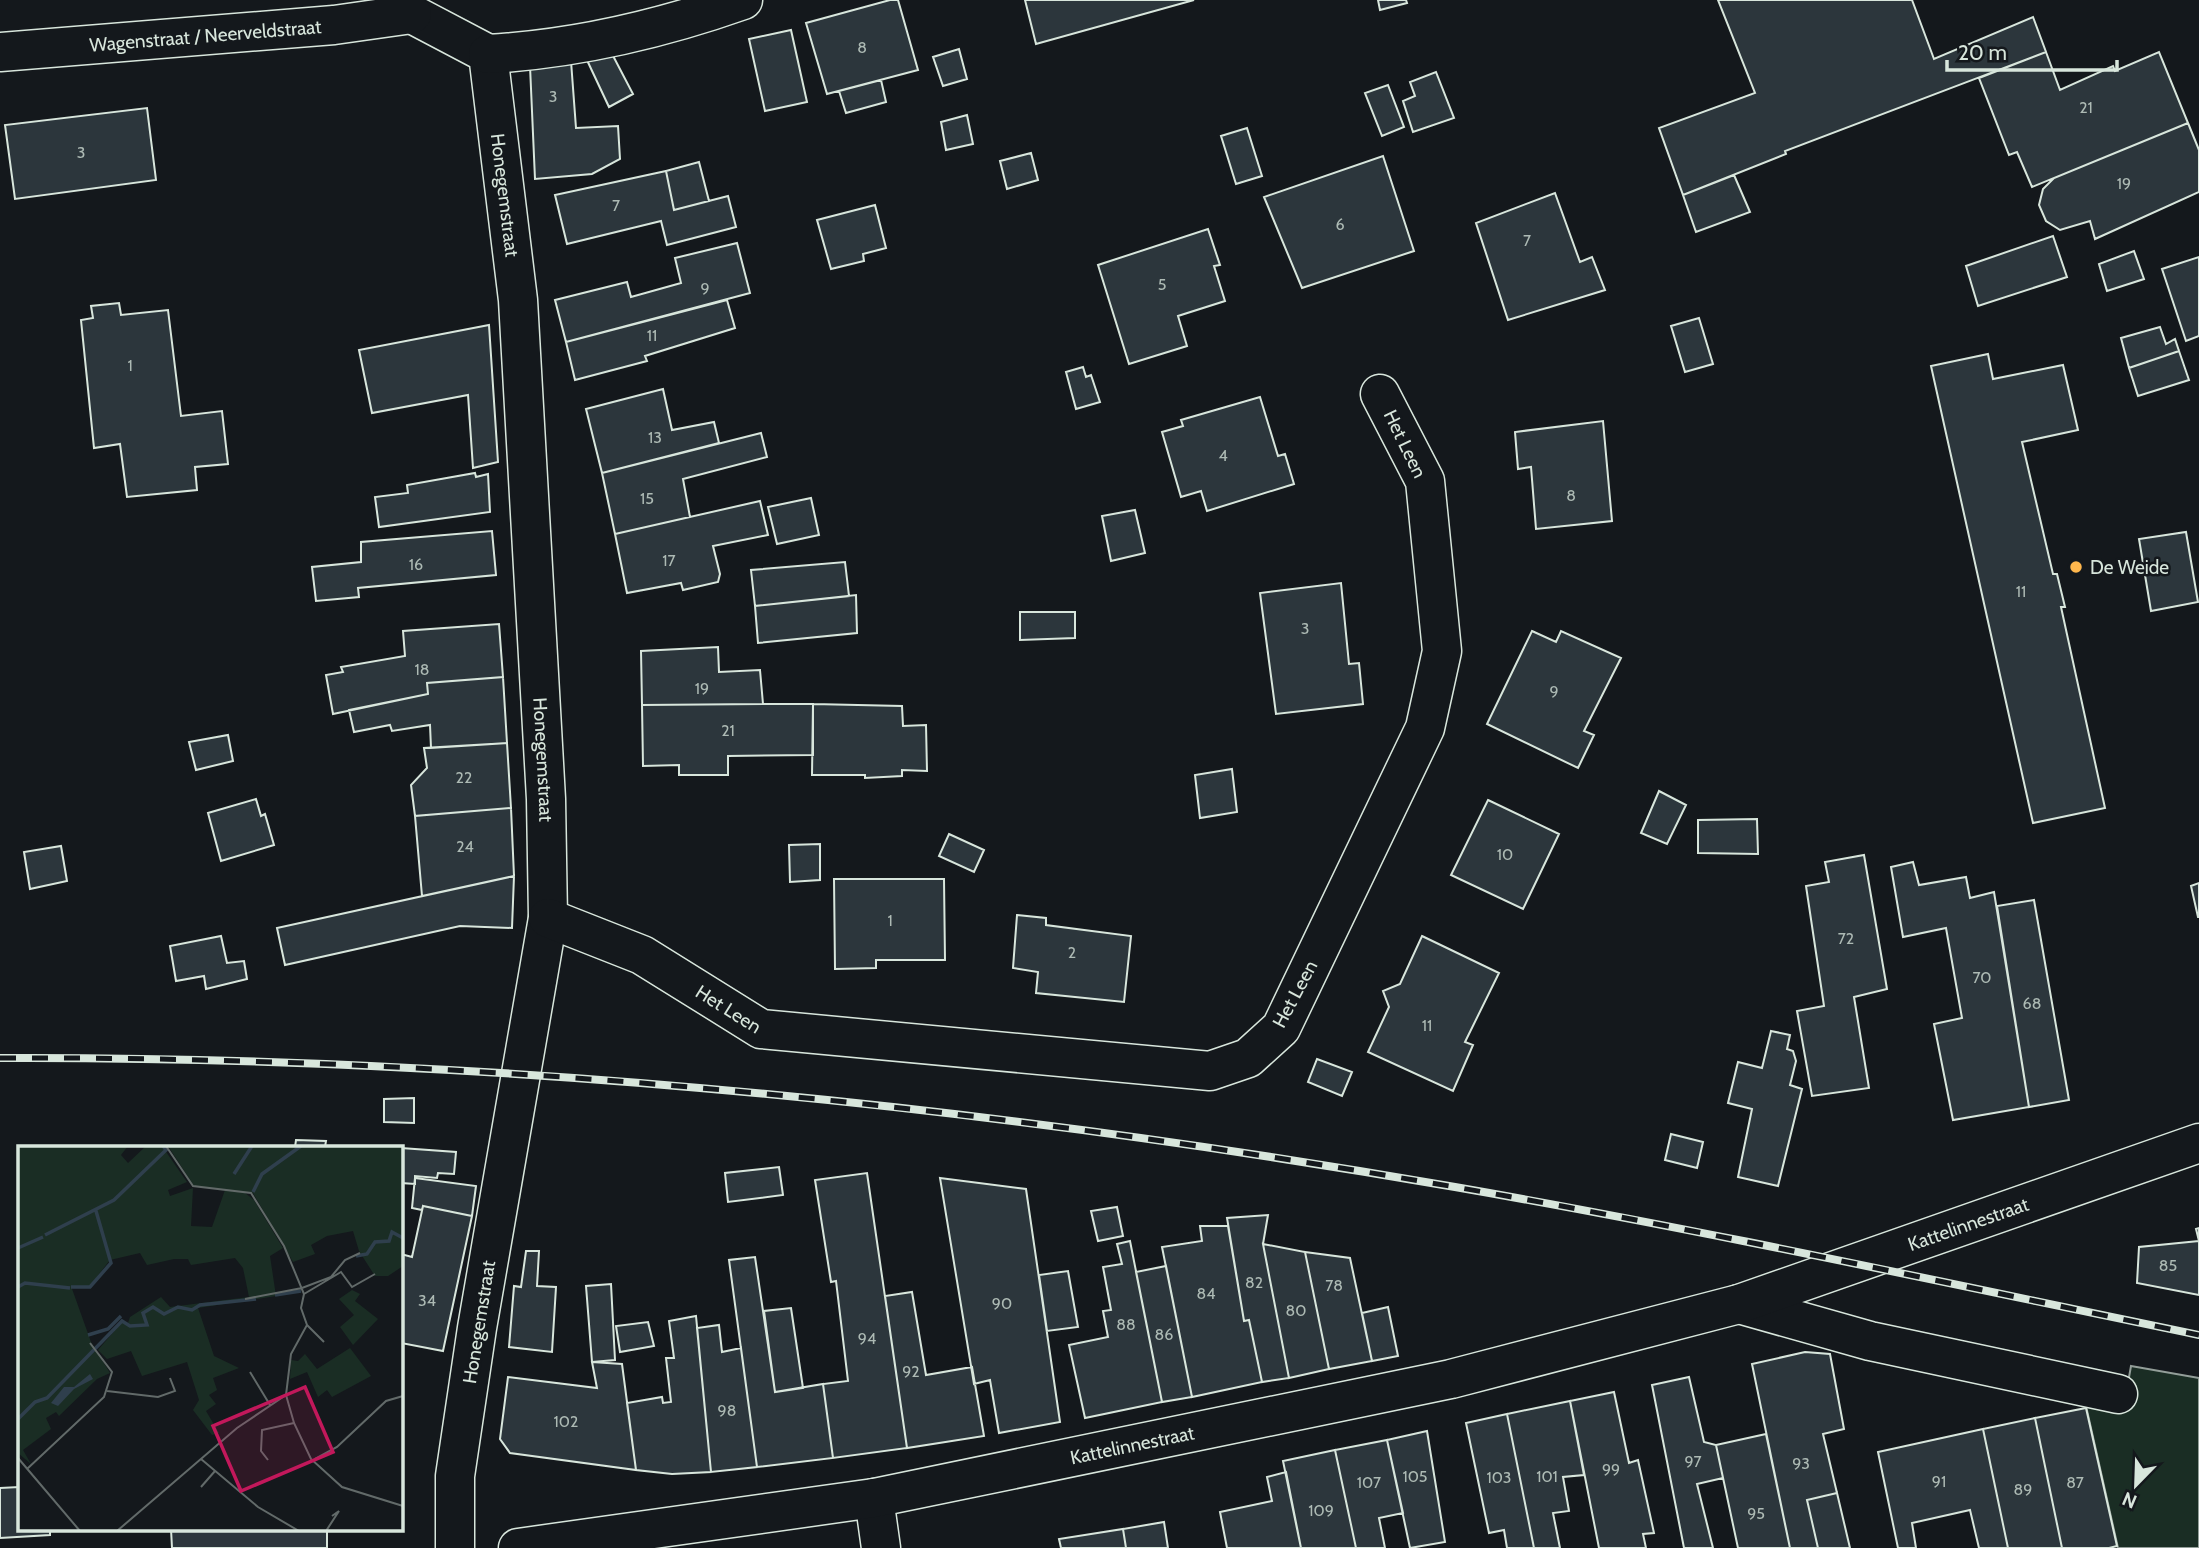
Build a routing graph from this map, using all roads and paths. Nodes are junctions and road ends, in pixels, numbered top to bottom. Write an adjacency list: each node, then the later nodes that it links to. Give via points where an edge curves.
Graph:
1 (743, 0): 4 (street, via 672,25 524,52)
2 (411, 7): 3 (street, Wagenstraat / Neerveldstraat, via 334,24); 4 (street)
3 (0, 52)
4 (488, 54): 6 (street, Honegemstraat, via 518,300)
5 (1380, 394): 6 (street, Het Leen, via 1425,481 1442,651 1425,728 1280,1028 1248,1058 1210,1070 761,1029 642,955)
6 (548, 918): 11 (street, Honegemstraat, via 457,1463)
7 (2199, 1143): 8 (street, Kattelinnestraat)
8 (1739, 1304): 9 (street, via 1870,1341); 10 (street, Kattelinnestraat, via 1451,1379)
9 (2118, 1394)
10 (874, 1498): 12 (street, Kattelinnestraat); 13 (street)
11 (455, 1548)
12 (518, 1548)
13 (881, 1548)

